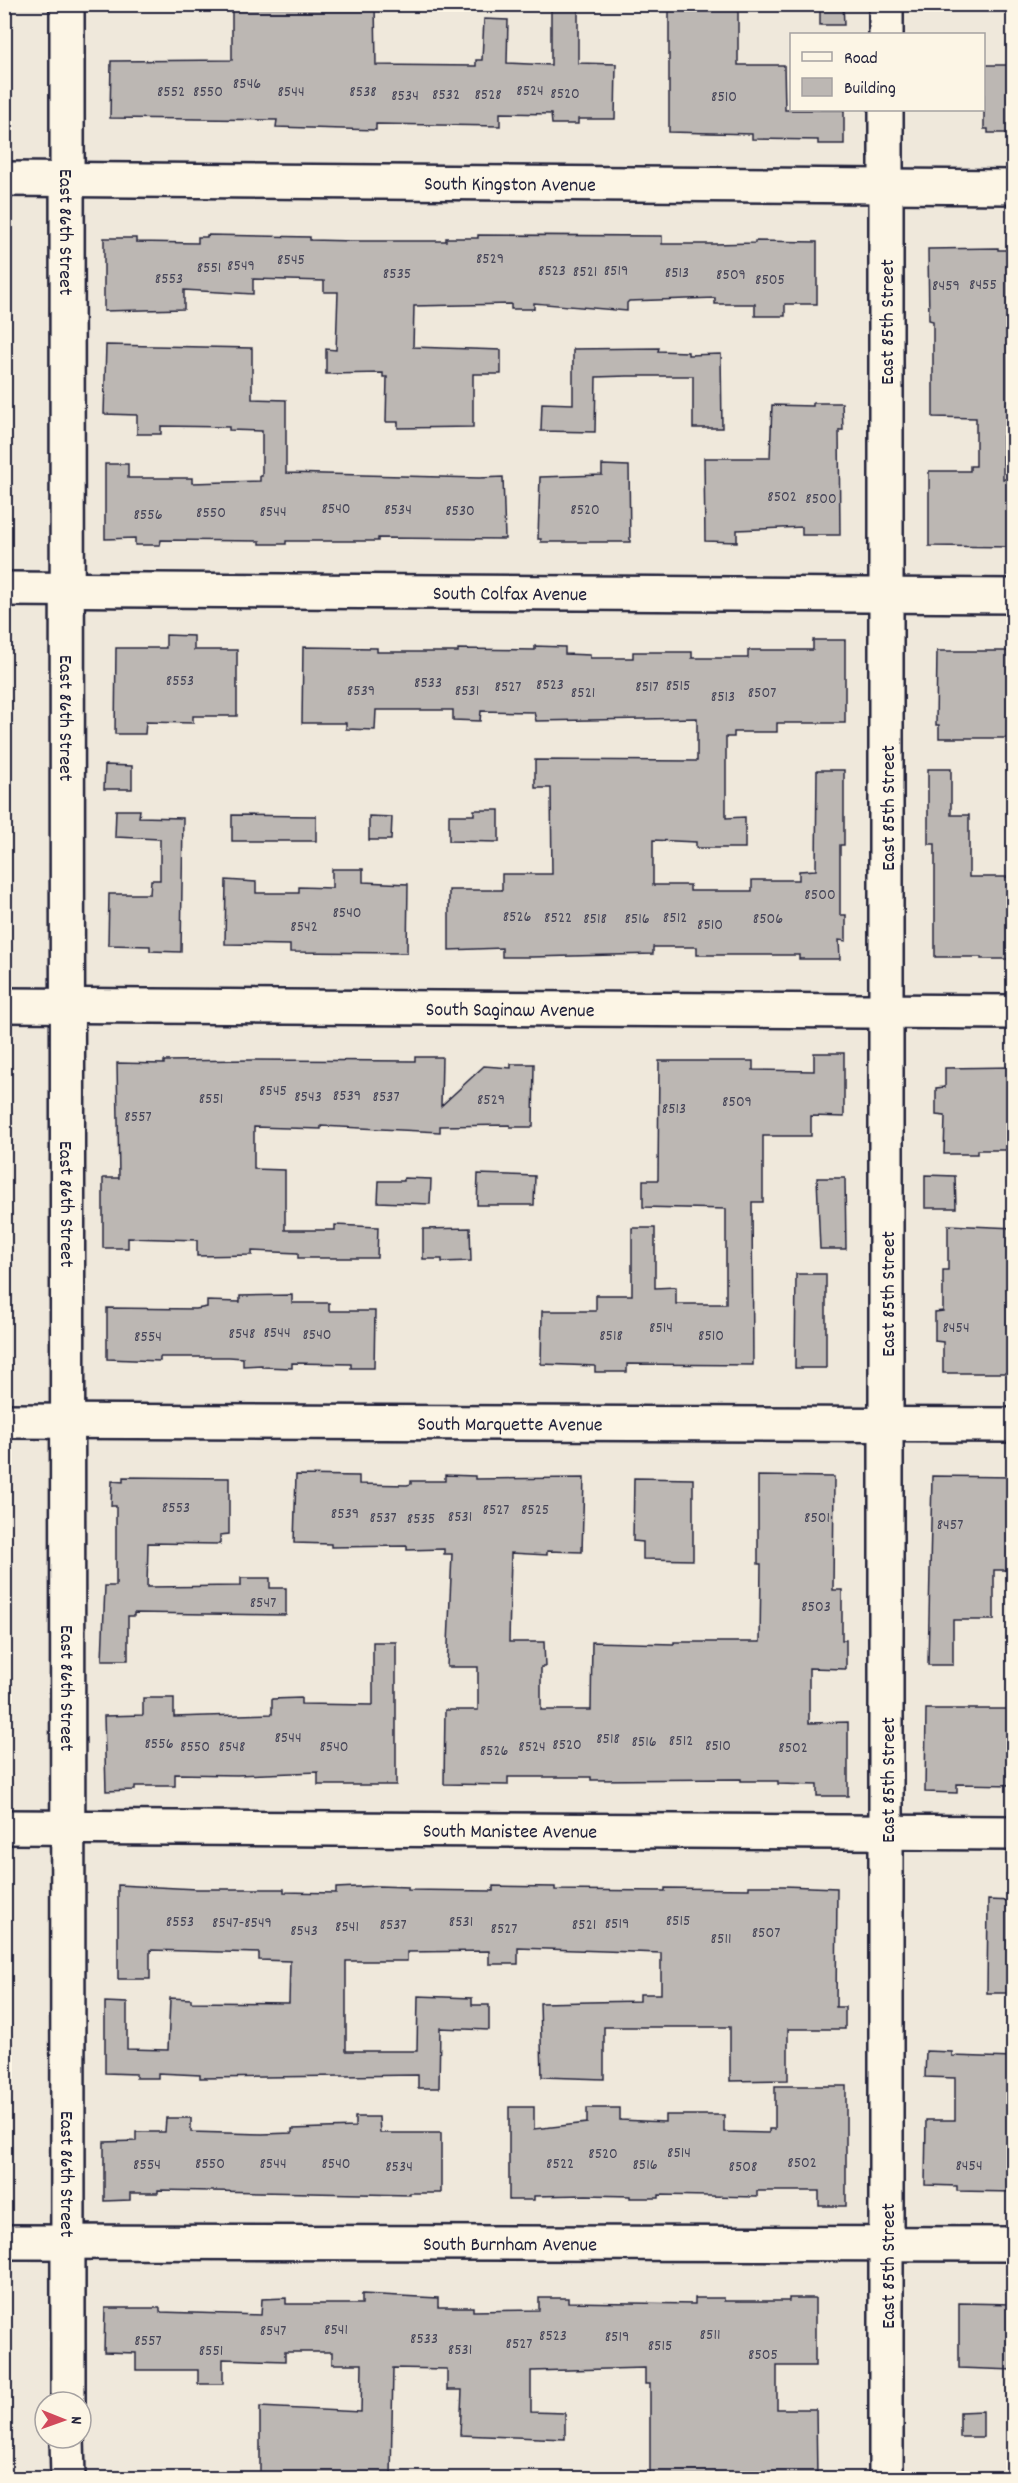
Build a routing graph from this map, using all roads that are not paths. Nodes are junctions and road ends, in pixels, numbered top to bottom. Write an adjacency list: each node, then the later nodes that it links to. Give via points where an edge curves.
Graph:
1 (67, 4): 6 (street, East 86th Street)
2 (886, 4): 3 (street)
3 (886, 33)
4 (886, 111): 7 (street, East 85th Street)
5 (4, 179): 6 (street, South Kingston Avenue)
6 (67, 179): 7 (street, South Kingston Avenue); 10 (street, East 86th Street)
7 (886, 186): 8 (street, South Kingston Avenue); 11 (street, East 85th Street)
8 (1014, 187)
9 (4, 589): 10 (street, South Colfax Avenue)
10 (67, 589): 11 (street, South Colfax Avenue); 14 (street, East 86th Street)
11 (886, 595): 12 (street, South Colfax Avenue); 15 (street, East 85th Street)
12 (1014, 596)
13 (4, 1005): 14 (street, South Saginaw Avenue)
14 (67, 1006): 15 (street, South Saginaw Avenue); 18 (street, East 86th Street)
15 (887, 1011): 16 (street, South Saginaw Avenue); 19 (street, East 85th Street)
16 (1014, 1012)
17 (4, 1421): 18 (street, South Marquette Avenue)
18 (67, 1421): 19 (street, South Marquette Avenue); 22 (street, East 86th Street)
19 (887, 1425): 20 (street, South Marquette Avenue); 23 (street, East 85th Street)
20 (1014, 1425)
21 (4, 1827): 22 (street, South Manistee Avenue)
22 (68, 1827): 23 (street, South Manistee Avenue); 26 (street, East 86th Street)
23 (886, 1832): 24 (street, South Manistee Avenue); 27 (street, East 85th Street)
24 (1014, 1833)
25 (4, 2242): 26 (street, South Burnham Avenue)
26 (68, 2242): 27 (street, South Burnham Avenue); 29 (street, East 86th Street)
27 (886, 2243): 28 (street, South Burnham Avenue); 32 (street, East 85th Street)
28 (1014, 2244)
29 (68, 2390)
30 (68, 2450): 31 (street)
31 (68, 2478)
32 (886, 2478)

